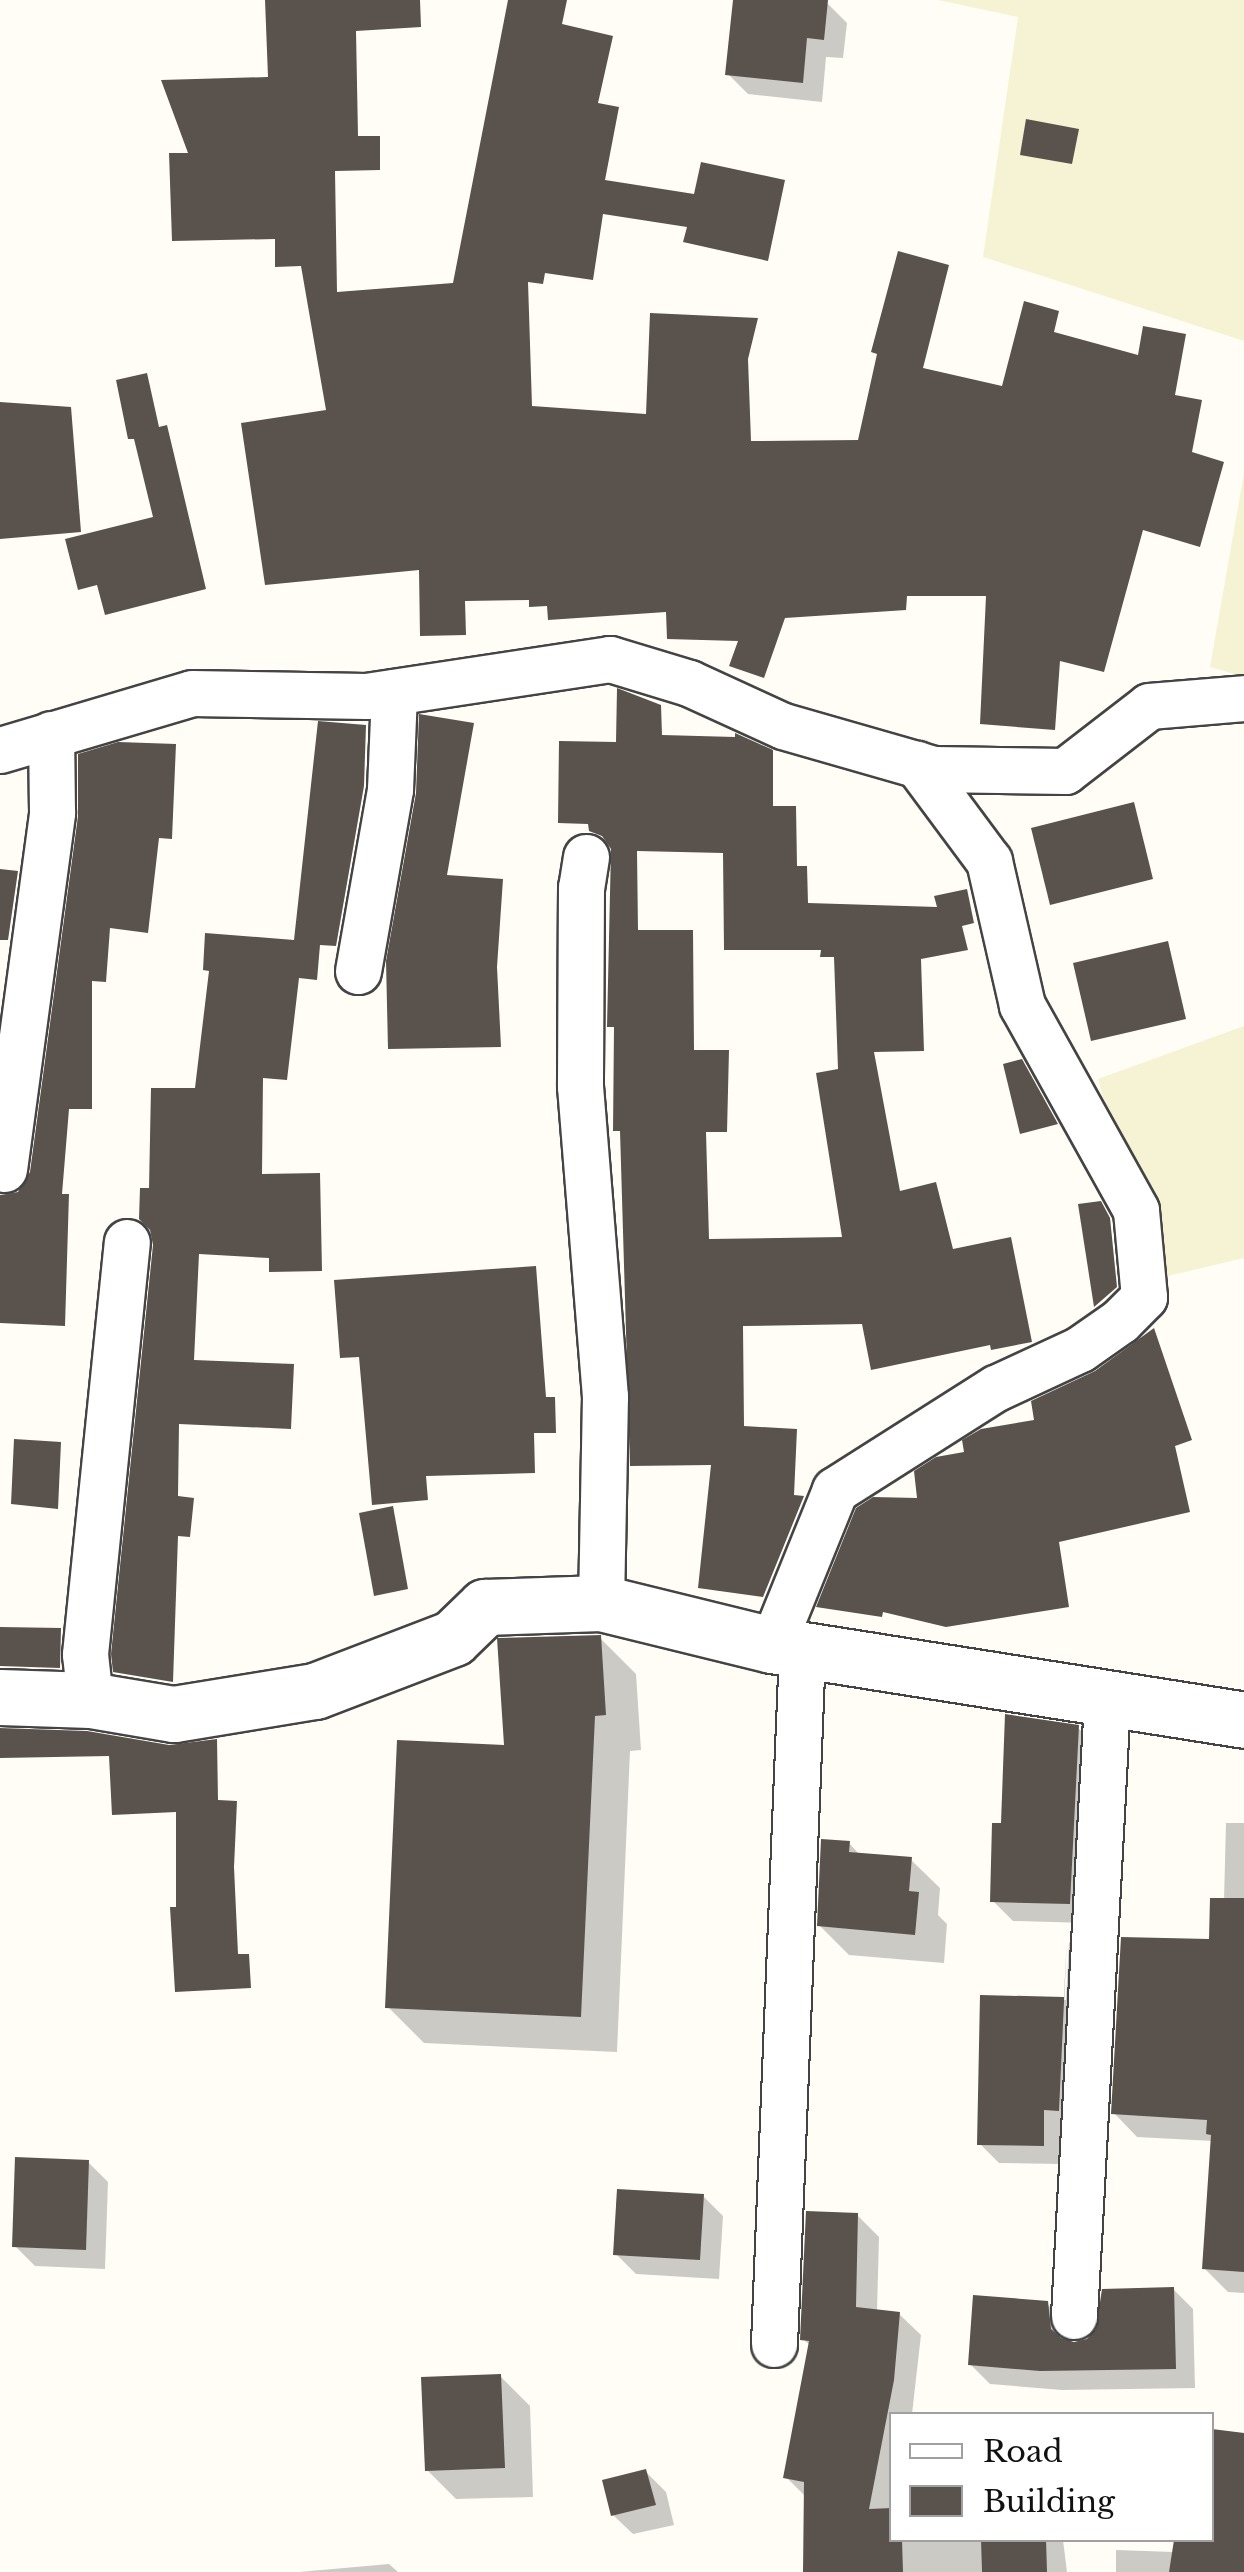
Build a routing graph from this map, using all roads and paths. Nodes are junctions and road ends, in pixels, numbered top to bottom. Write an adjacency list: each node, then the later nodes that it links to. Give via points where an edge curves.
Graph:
1 (394, 692): 3 (street, via 192,693); 5 (street, via 610,660 689,683 783,726); 7 (street, via 390,790)
2 (1244, 698): 5 (street, via 1150,706 1065,770)
3 (51, 734): 4 (street); 8 (street, via 48,850)
4 (0, 750)
5 (917, 764): 11 (street, via 989,861 1022,1005 1136,1210 1144,1298 1080,1349 981,1396 835,1490)
6 (586, 857): 10 (street, via 580,1086 606,1396)
7 (358, 970)
8 (4, 1169)
9 (127, 1242): 13 (street, via 86,1654)
10 (600, 1603): 11 (street); 13 (street, via 485,1607 453,1638 315,1691 174,1714)
11 (787, 1647): 14 (street); 17 (street)
12 (0, 1697): 13 (street)
13 (90, 1700)
14 (1106, 1701): 15 (street); 16 (street)
15 (1244, 1720)
16 (1074, 2316)
17 (774, 2344)

